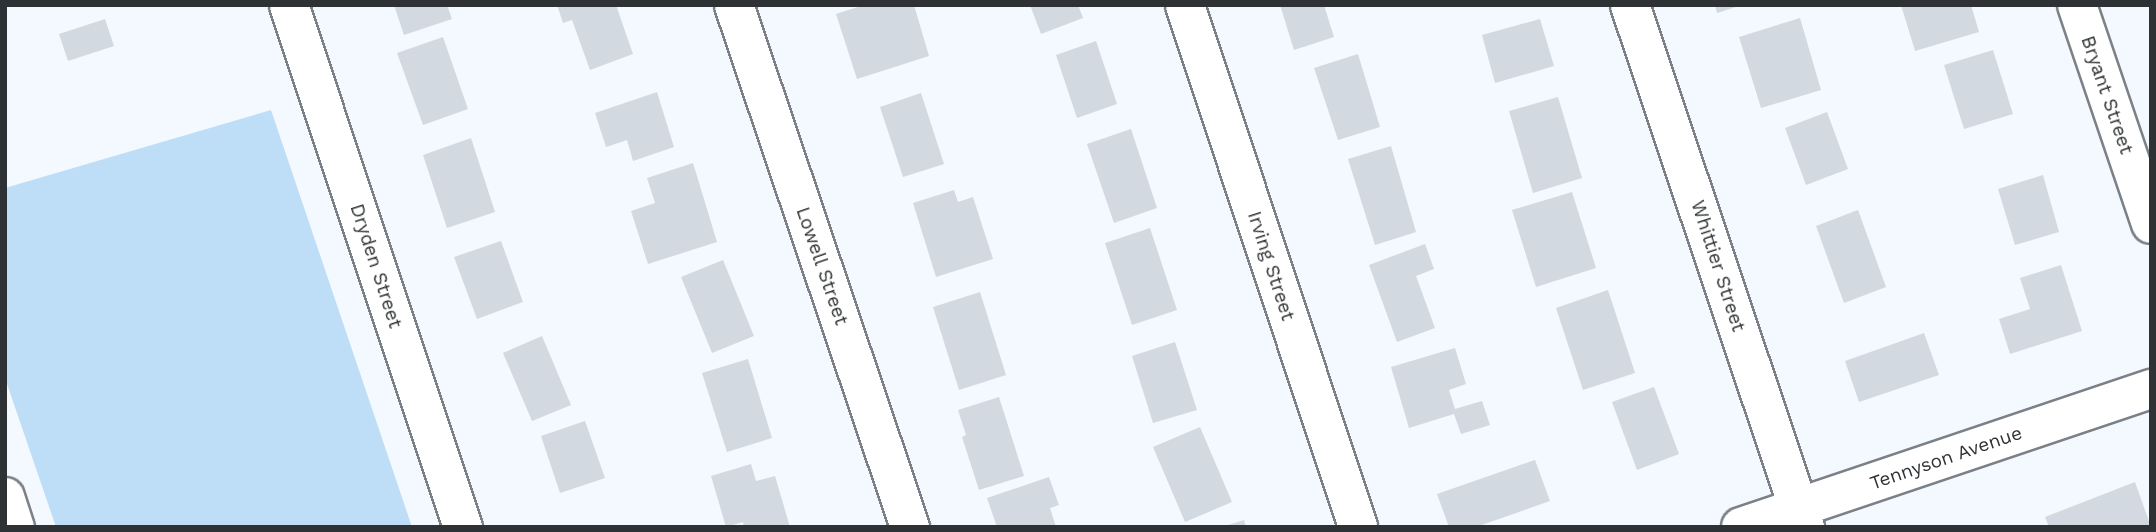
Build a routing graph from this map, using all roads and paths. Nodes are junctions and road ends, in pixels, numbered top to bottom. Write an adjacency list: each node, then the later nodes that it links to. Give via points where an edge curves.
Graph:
1 (289, 5): 11 (street, Dryden Street)
2 (734, 5): 12 (street, Lowell Street)
3 (1185, 5): 13 (street, Irving Street)
4 (1630, 5): 9 (street, Whittier Street)
5 (2077, 5): 6 (street, Bryant Street)
6 (2151, 224)
7 (2151, 389): 9 (street, Tennyson Avenue)
8 (5, 497): 10 (street)
9 (1801, 517): 14 (street, Tennyson Avenue)
10 (15, 527)
11 (463, 527)
12 (910, 527)
13 (1358, 527)
14 (1741, 527)

